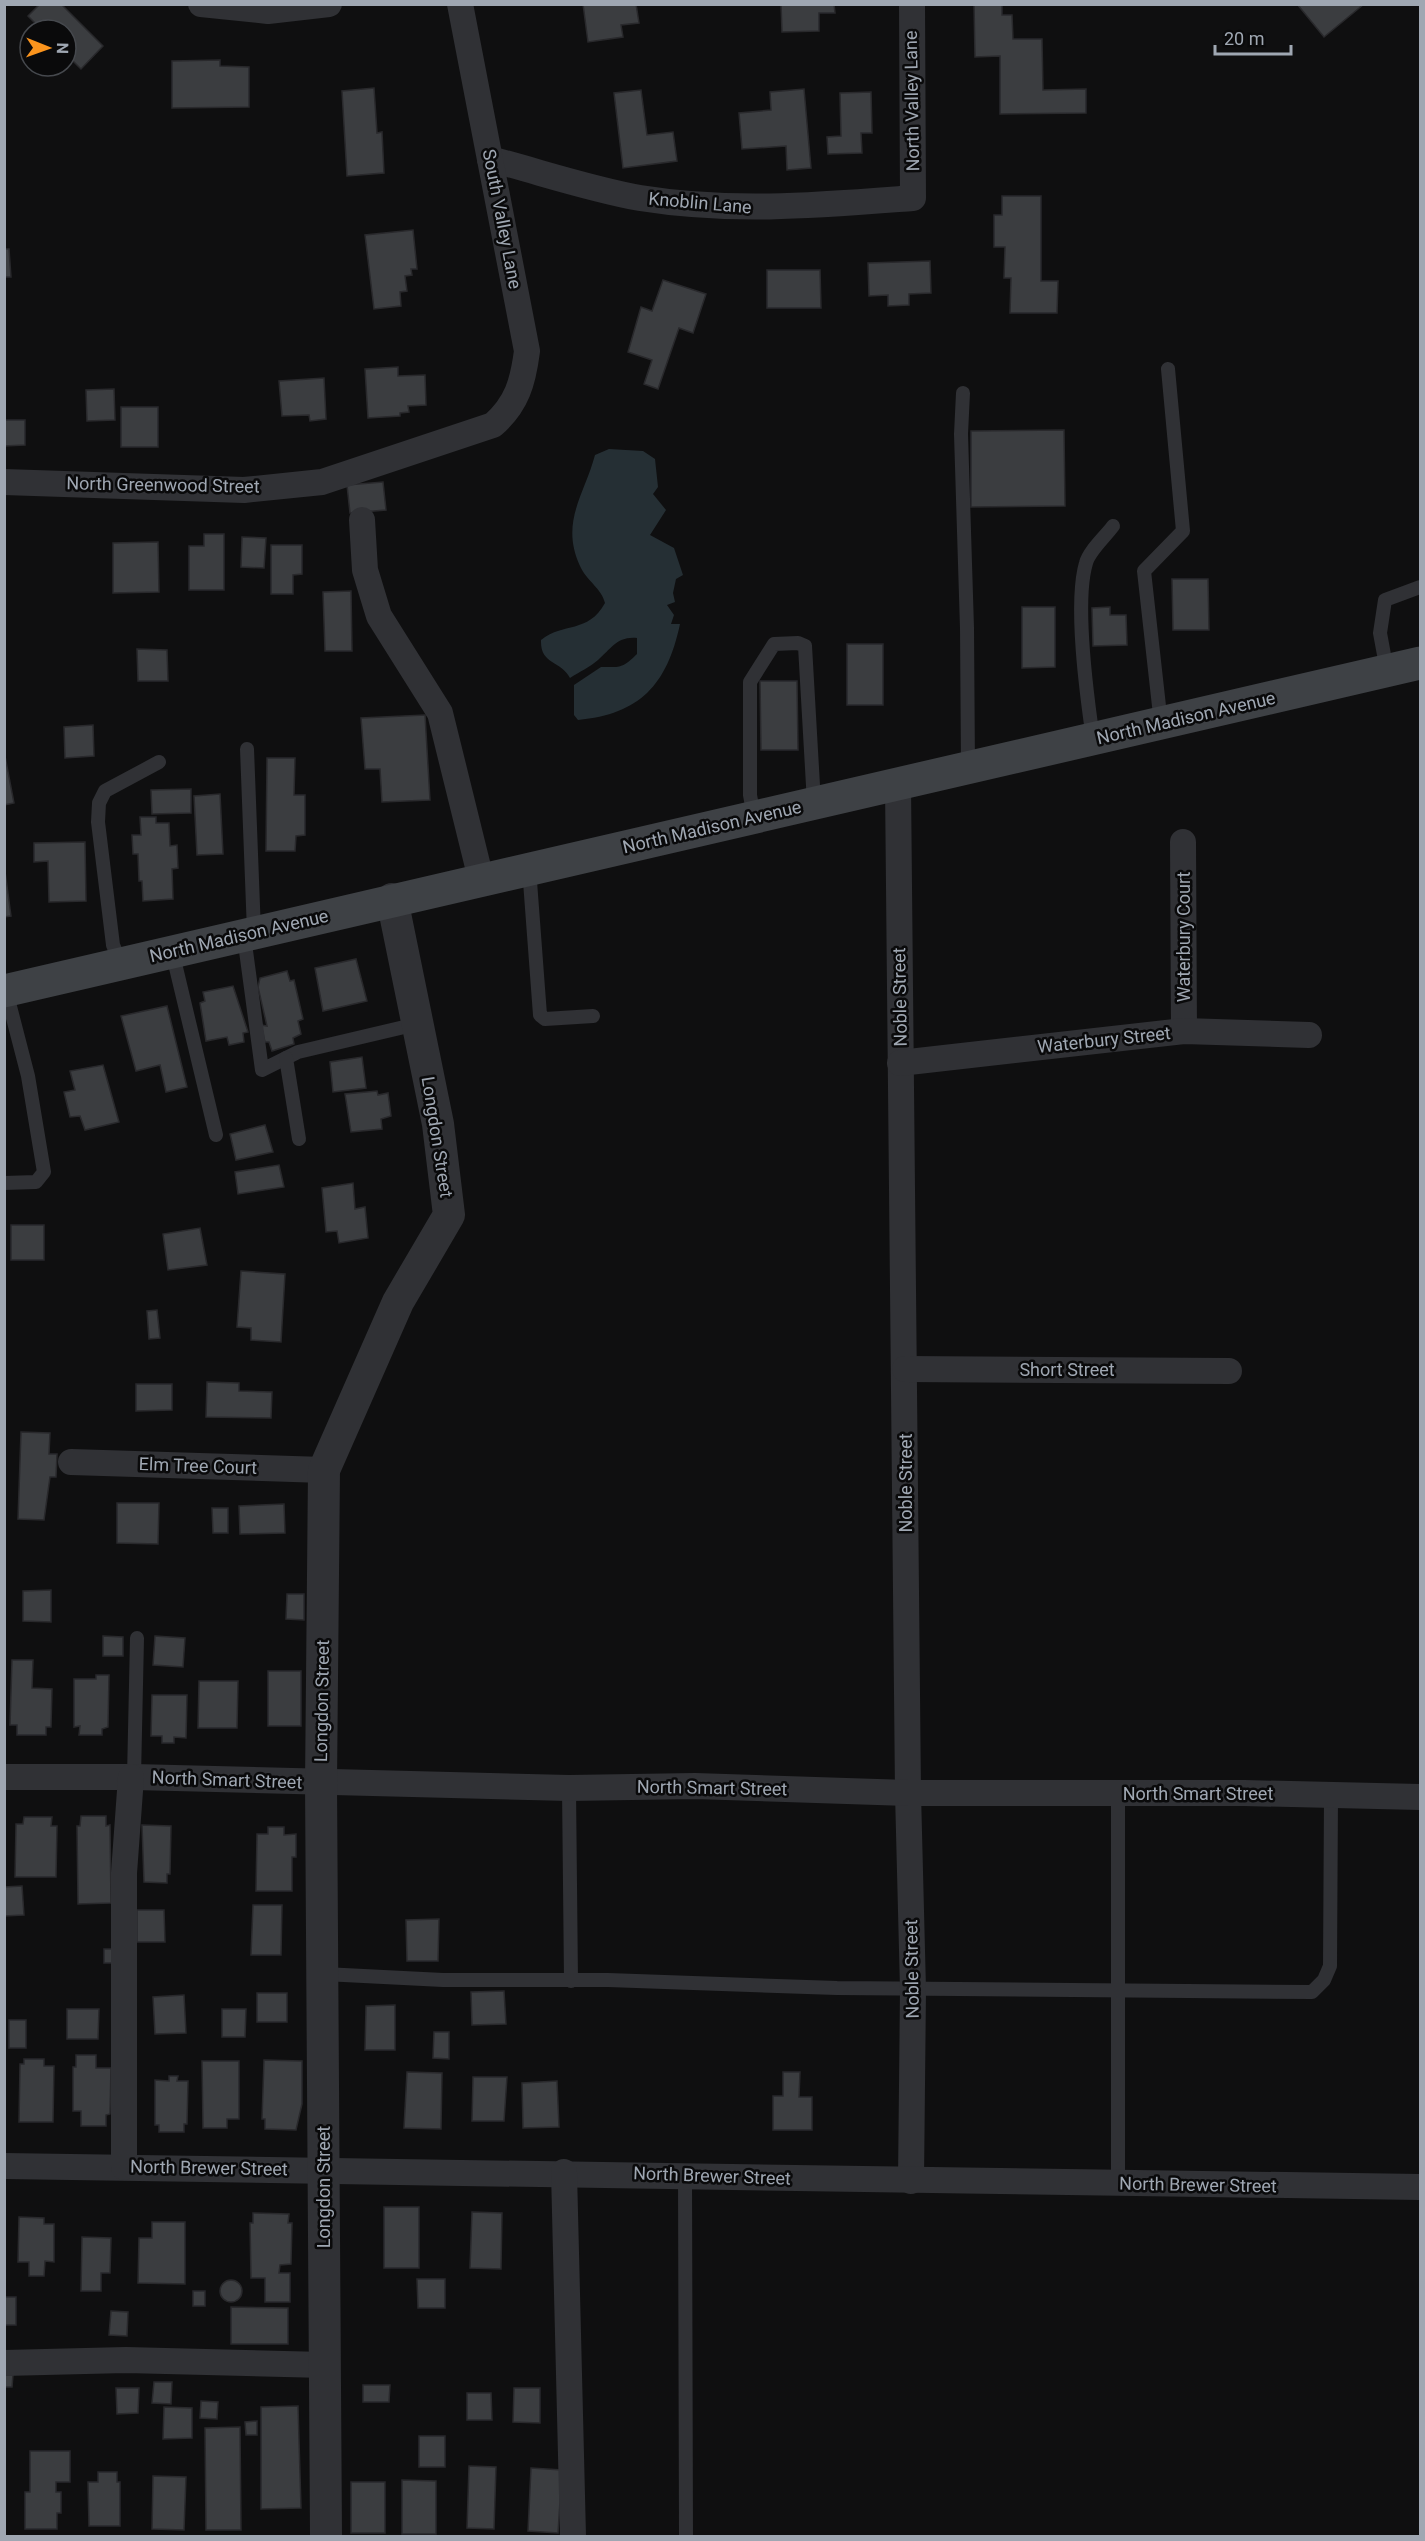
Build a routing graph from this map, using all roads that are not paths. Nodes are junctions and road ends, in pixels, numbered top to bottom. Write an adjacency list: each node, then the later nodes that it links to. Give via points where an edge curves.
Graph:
1 (201, 4): 2 (street, via 268,11)
2 (329, 4)
3 (460, 4): 5 (street, South Valley Lane)
4 (912, 4): 6 (street, North Valley Lane)
5 (490, 159): 6 (street, Knoblin Lane, via 640,198 780,209); 9 (street, South Valley Lane, via 527,351 516,400)
6 (913, 198)
7 (1168, 369): 16 (lane, via 1183,531 1144,572)
8 (963, 393): 20 (lane)
9 (493, 425): 10 (street, North Greenwood Street, via 322,482 244,490)
10 (4, 482)
11 (362, 520): 26 (street, via 365,570 379,616 440,713)
12 (1113, 526): 17 (lane, via 1086,561 1083,582 1087,696)
13 (1420, 587): 15 (lane, via 1385,600 1380,633)
14 (1420, 663): 15 (main road, North Madison Avenue)
15 (1387, 671): 16 (main road, North Madison Avenue)
16 (1161, 724): 17 (main road, North Madison Avenue)
17 (1094, 739): 20 (main road, North Madison Avenue)
18 (247, 749): 28 (lane)
19 (159, 762): 30 (lane, via 105,791 99,803 113,945)
20 (968, 768): 21 (main road, North Madison Avenue)
21 (898, 785): 22 (main road, North Madison Avenue); 37 (street, Noble Street)
22 (814, 804): 23 (main road, North Madison Avenue); 23 (lane, via 805,646 774,644 750,681 750,795)
23 (754, 817): 25 (main road, North Madison Avenue)
24 (1183, 842): 34 (street, Waterbury Court)
25 (529, 868): 26 (main road, North Madison Avenue); 32 (lane, via 540,1015 545,1019)
26 (481, 879): 27 (main road, North Madison Avenue)
27 (392, 899): 28 (main road, North Madison Avenue); 33 (street, Longdon Street)
28 (248, 933): 29 (main road, North Madison Avenue); 36 (lane, via 262,1070)
29 (172, 951): 30 (main road, North Madison Avenue); 38 (lane)
30 (121, 964): 31 (main road, North Madison Avenue)
31 (5, 991): 40 (lane, via 28,1076 44,1172 36,1182)
32 (593, 1016)
33 (417, 1024): 36 (lane, via 346,1039); 44 (street, Longdon Street, via 438,1124 449,1215 398,1302)
34 (1184, 1031): 35 (street, Waterbury Street); 37 (street, Waterbury Street)
35 (1309, 1035)
36 (286, 1059): 39 (lane)
37 (900, 1063): 41 (street, Noble Street)
38 (216, 1136)
39 (299, 1139)
40 (4, 1184)
41 (905, 1369): 42 (street, Short Street); 50 (street, Noble Street)
42 (1229, 1371)
43 (70, 1462): 44 (street, Elm Tree Court)
44 (324, 1470): 48 (street, Longdon Street)
45 (137, 1638): 47 (lane)
46 (4, 1777): 47 (street, North Smart Street)
47 (132, 1777): 48 (street, North Smart Street); 59 (street, via 124,1874)
48 (321, 1783): 49 (street, North Smart Street); 54 (street, Longdon Street)
49 (569, 1788): 50 (street, North Smart Street, via 694,1786); 55 (lane)
50 (908, 1792): 51 (street, North Smart Street); 56 (street, Noble Street)
51 (1118, 1793): 52 (street, North Smart Street); 57 (lane)
52 (1331, 1796): 53 (street, North Smart Street); 57 (lane, via 1330,1966 1324,1980 1312,1992)
53 (1420, 1797)
54 (324, 1974): 55 (lane); 60 (street, Longdon Street)
55 (571, 1981): 56 (lane)
56 (913, 1989): 57 (lane); 63 (street, Noble Street)
57 (1118, 1991): 64 (lane)
58 (4, 2166): 59 (street, North Brewer Street)
59 (124, 2167): 60 (street, North Brewer Street)
60 (324, 2169): 61 (street, North Brewer Street); 67 (street, Longdon Street)
61 (564, 2172): 62 (street, North Brewer Street); 69 (street)
62 (685, 2175): 63 (street, North Brewer Street); 70 (lane)
63 (911, 2181): 64 (street, North Brewer Street)
64 (1118, 2184): 65 (street, North Brewer Street)
65 (1420, 2187)
66 (4, 2363): 67 (street, via 126,2360)
67 (325, 2365): 68 (street, Longdon Street)
68 (326, 2536)
69 (573, 2536)
70 (686, 2536)

